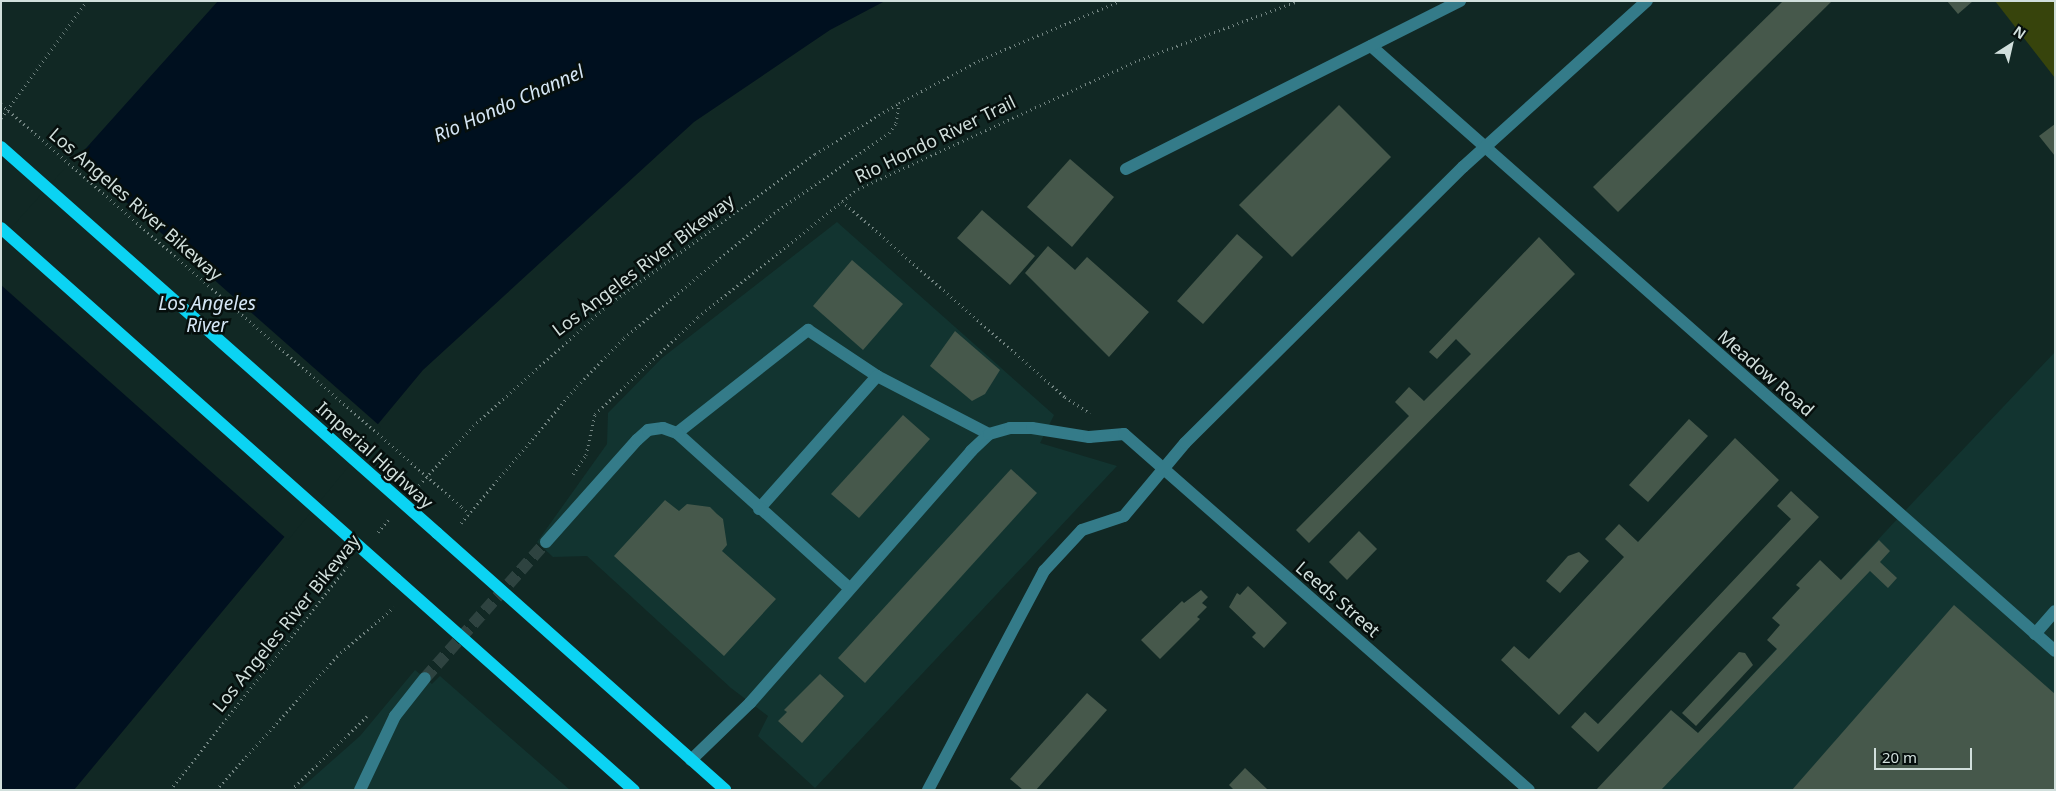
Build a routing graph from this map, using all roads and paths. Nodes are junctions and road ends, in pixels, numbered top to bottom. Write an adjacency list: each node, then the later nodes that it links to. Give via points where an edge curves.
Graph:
1 (88, 1): 9 (path)
2 (1120, 1): 7 (path, Los Angeles River Bikeway, via 982,59)
3 (1298, 1): 13 (path, Rio Hondo River Trail, via 1140,60 1046,100 933,157 882,177)
4 (1460, 1): 6 (street)
5 (1647, 1): 11 (street)
6 (1371, 46): 11 (street, Meadow Road); 12 (street)
7 (899, 103): 21 (path, Los Angeles River Bikeway, via 815,154 608,305 480,419); 24 (path, via 896,123 889,133 774,213 624,338 577,386)
8 (1, 104): 24 (path, Los Angeles River Bikeway, bridge)
9 (1, 118)
10 (1, 147): 26 (main road, Imperial Highway, bridge)
11 (1484, 148): 19 (street, via 1192,436); 32 (street, Meadow Road)
12 (1126, 169)
13 (842, 201): 18 (path, Rio Hondo River Trail, via 1065,397); 20 (path, via 698,317 595,414 586,455)
14 (1, 228): 30 (main road, bridge)
15 (877, 376): 16 (street, via 808,330); 17 (street); 22 (street)
16 (677, 433): 22 (street); 27 (street, via 663,428 648,430)
17 (988, 434): 18 (street, via 1010,428 1089,436); 29 (street)
18 (1124, 434): 19 (street, Leeds Street)
19 (1165, 470): 43 (street, via 1124,516 1082,530 1044,571); 44 (street, Leeds Street)
20 (569, 479)
21 (413, 492)
22 (759, 509): 29 (street)
23 (393, 514): 25 (path, Los Angeles River Bikeway)
24 (469, 514): 26 (path)
25 (374, 536)
26 (441, 537): 36 (main road, Imperial Highway)
27 (546, 542)
28 (355, 558): 37 (path, Los Angeles River Bikeway)
29 (849, 588): 36 (street, via 750,703)
30 (411, 592): 38 (path, via 337,656); 41 (main road)
31 (2055, 611): 32 (street)
32 (2035, 634): 33 (street, Meadow Road)
33 (2055, 651)
34 (425, 678): 40 (street, via 395,716)
35 (373, 710): 39 (path)
36 (691, 760): 42 (main road, Imperial Highway)
37 (170, 790)
38 (216, 790)
39 (291, 790)
40 (360, 790)
41 (634, 790)
42 (725, 790)
43 (928, 790)
44 (1529, 790)

